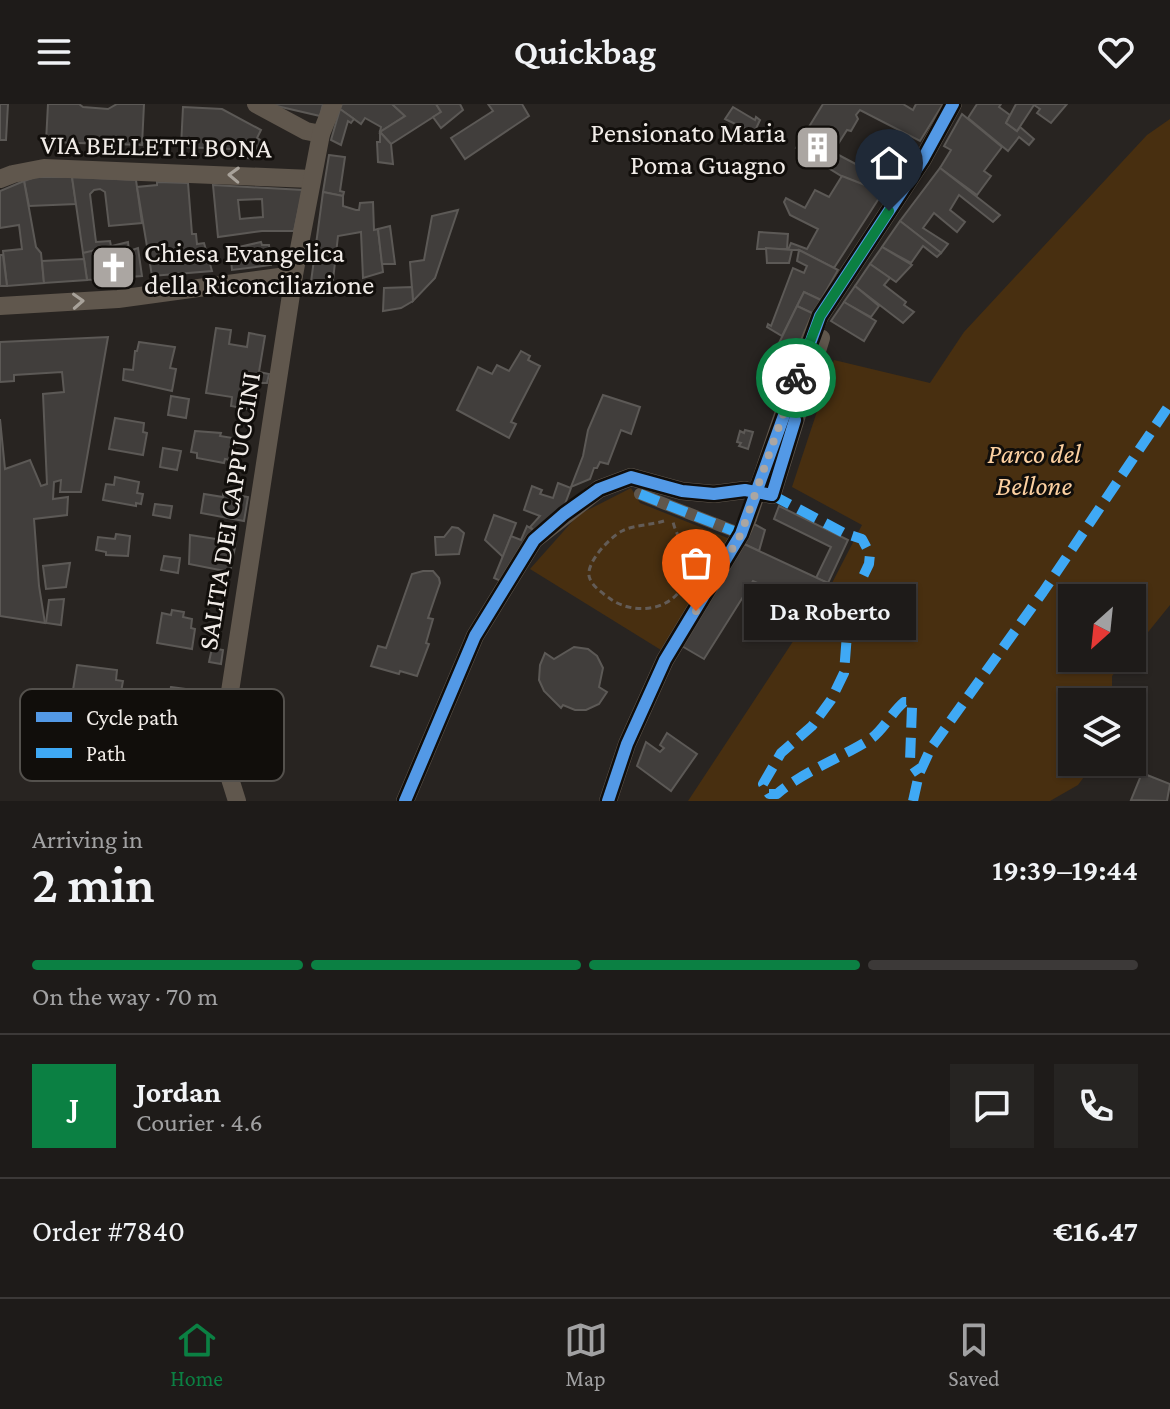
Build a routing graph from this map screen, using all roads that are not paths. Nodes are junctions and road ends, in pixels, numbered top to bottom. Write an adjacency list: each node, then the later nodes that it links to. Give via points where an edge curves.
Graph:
1 (256, 104): 4 (street)
2 (333, 104): 4 (street, SALITA DEI CAPPUCCINI)
3 (953, 104): 9 (street)
4 (321, 134): 6 (street, SALITA DEI CAPPUCCINI)
5 (0, 179): 6 (street, VIA BELLETTI BONA, one-way to 5, via 44,168)
6 (312, 179): 7 (street, SALITA DEI CAPPUCCINI)
7 (294, 275): 8 (street, one-way to 7, via 118,299); 14 (street, SALITA DEI CAPPUCCINI)
8 (0, 306)
9 (820, 316): 12 (street, via 822,337 772,495); 13 (street, bridge)
10 (745, 490): 17 (street, via 682,491 631,477 599,489 534,540 475,636)
11 (640, 494): 13 (street)
12 (767, 494)
13 (744, 526): 18 (street, via 665,660)
14 (230, 689)
15 (231, 781): 16 (street, SALITA DEI CAPPUCCINI)
16 (237, 801)
17 (405, 801)
18 (608, 801)

